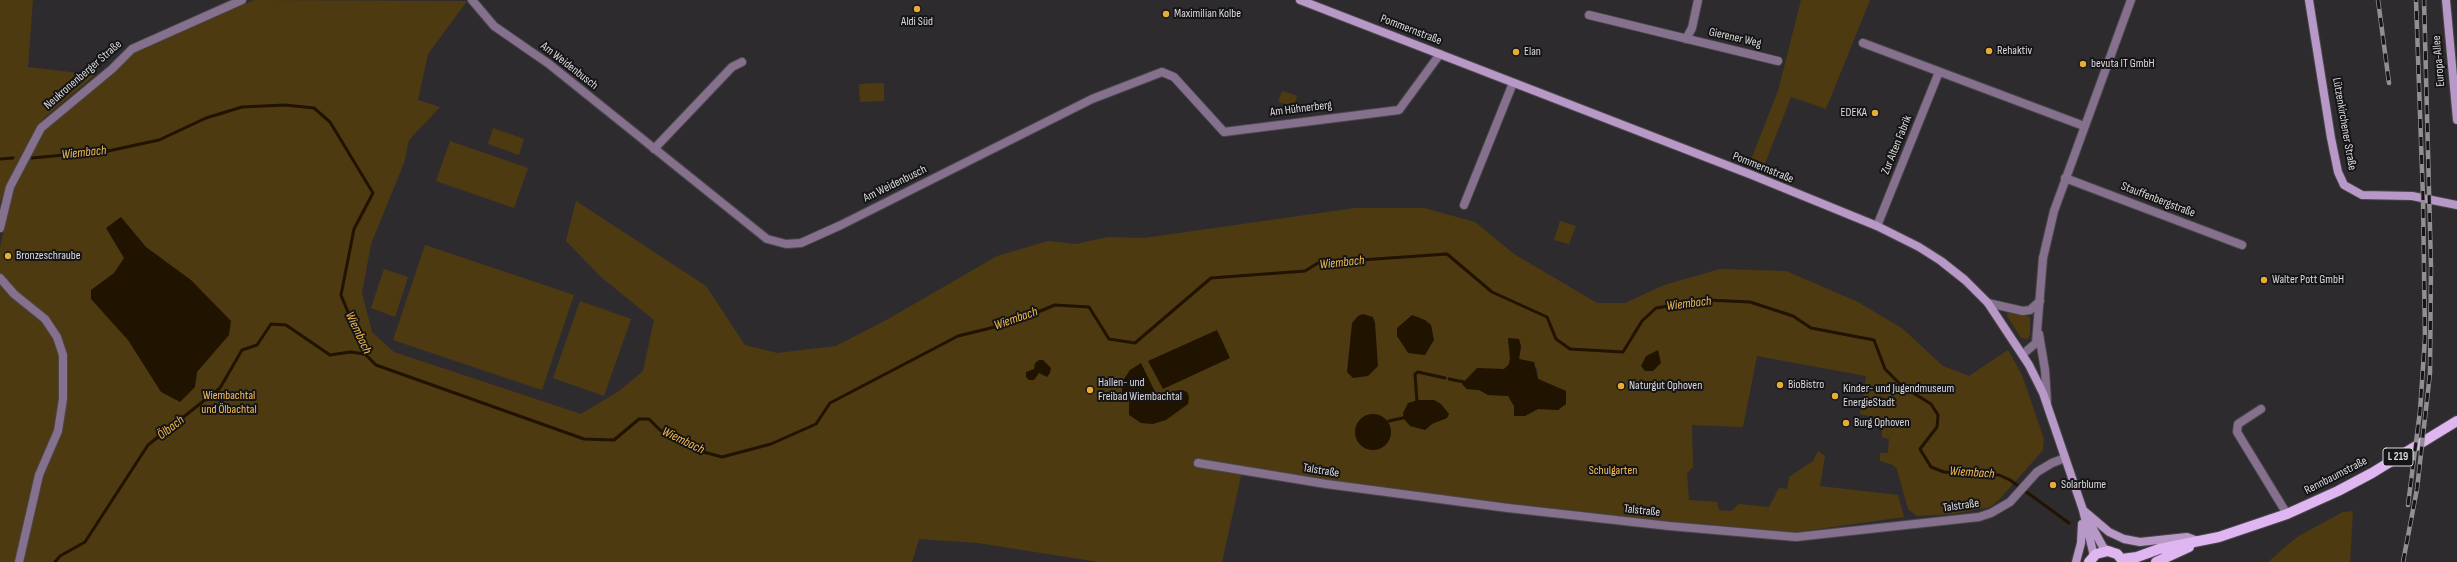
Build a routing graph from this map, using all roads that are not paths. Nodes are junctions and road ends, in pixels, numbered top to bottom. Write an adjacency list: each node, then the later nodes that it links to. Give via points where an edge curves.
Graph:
1 (242, 0): 24 (street, Neukronenberger Straße, via 132,49 41,128 10,187)
2 (472, 0): 19 (street, Am Weidenbusch, via 494,26 549,64)
3 (1300, 0): 11 (main road, Pommernstraße)
4 (1698, 0): 9 (street, Gierener Weg, via 1692,28)
5 (2131, 0): 18 (street)
6 (2309, 0): 22 (main road, Lützenkirchener Straße, via 2331,138 2338,172 2344,185 2362,195 2412,196)
7 (2446, 0): 17 (main road, Europa-Allee)
8 (1589, 15): 9 (street, Gierener Weg)
9 (1686, 39): 12 (street, Gierener Weg)
10 (1863, 43): 15 (street)
11 (1440, 54): 14 (street, Am Hühnerberg, via 1399,110 1224,132 1174,77); 16 (main road, Pommernstraße)
12 (1778, 61)
13 (742, 62): 19 (street, via 732,67)
14 (1162, 72): 19 (street, Am Weidenbusch, via 1092,99 801,243 786,244 767,238)
15 (1939, 72): 18 (street); 23 (street, Zur Alten Fabrik)
16 (1513, 83): 21 (street); 23 (main road, Pommernstraße)
17 (2457, 120)
18 (2084, 126): 20 (street)
19 (654, 149)
20 (2065, 178): 25 (street, Stauffenbergstraße); 27 (street, via 2048,230)
21 (1464, 205)
22 (2457, 205)
23 (1877, 226): 28 (main road, Pommernstraße, via 1941,261)
24 (0, 228)
25 (2242, 246)
26 (0, 278): 42 (street, via 14,294 46,319 57,337 63,355 63,400 58,431 38,475)
27 (2040, 301): 28 (street, via 2030,310 2023,311); 29 (street)
28 (1988, 303): 30 (main road)
29 (2038, 331): 30 (street, via 2036,343); 31 (street)
30 (2023, 354): 31 (main road)
31 (2048, 406): 34 (main road)
32 (2261, 410): 37 (street, via 2238,424 2237,432)
33 (2457, 421): 37 (main road, Rennbaumstraße / L 219, via 2372,473)
34 (2065, 458): 35 (street, Talstraße, via 2041,469 2001,508 1979,517 1796,537 1508,508 1326,484); 36 (main road)
35 (1198, 463)
36 (2083, 510): 38 (main road, L 219, via 2109,532 2124,539 2140,542 2186,538); 39 (main road, via 2103,547); 40 (main road); 43 (main road, via 2082,542)
37 (2287, 514): 38 (main road, Rennbaumstraße / L 219)
38 (2200, 542): 41 (main road, Rennbaumstraße / L 219, via 2158,549); 44 (main road, Rennbaumstraße / L 219)
39 (2108, 551): 40 (main road); 41 (main road)
40 (2091, 559)
41 (2123, 560)
42 (19, 562)
43 (2076, 562)
44 (2156, 562)

